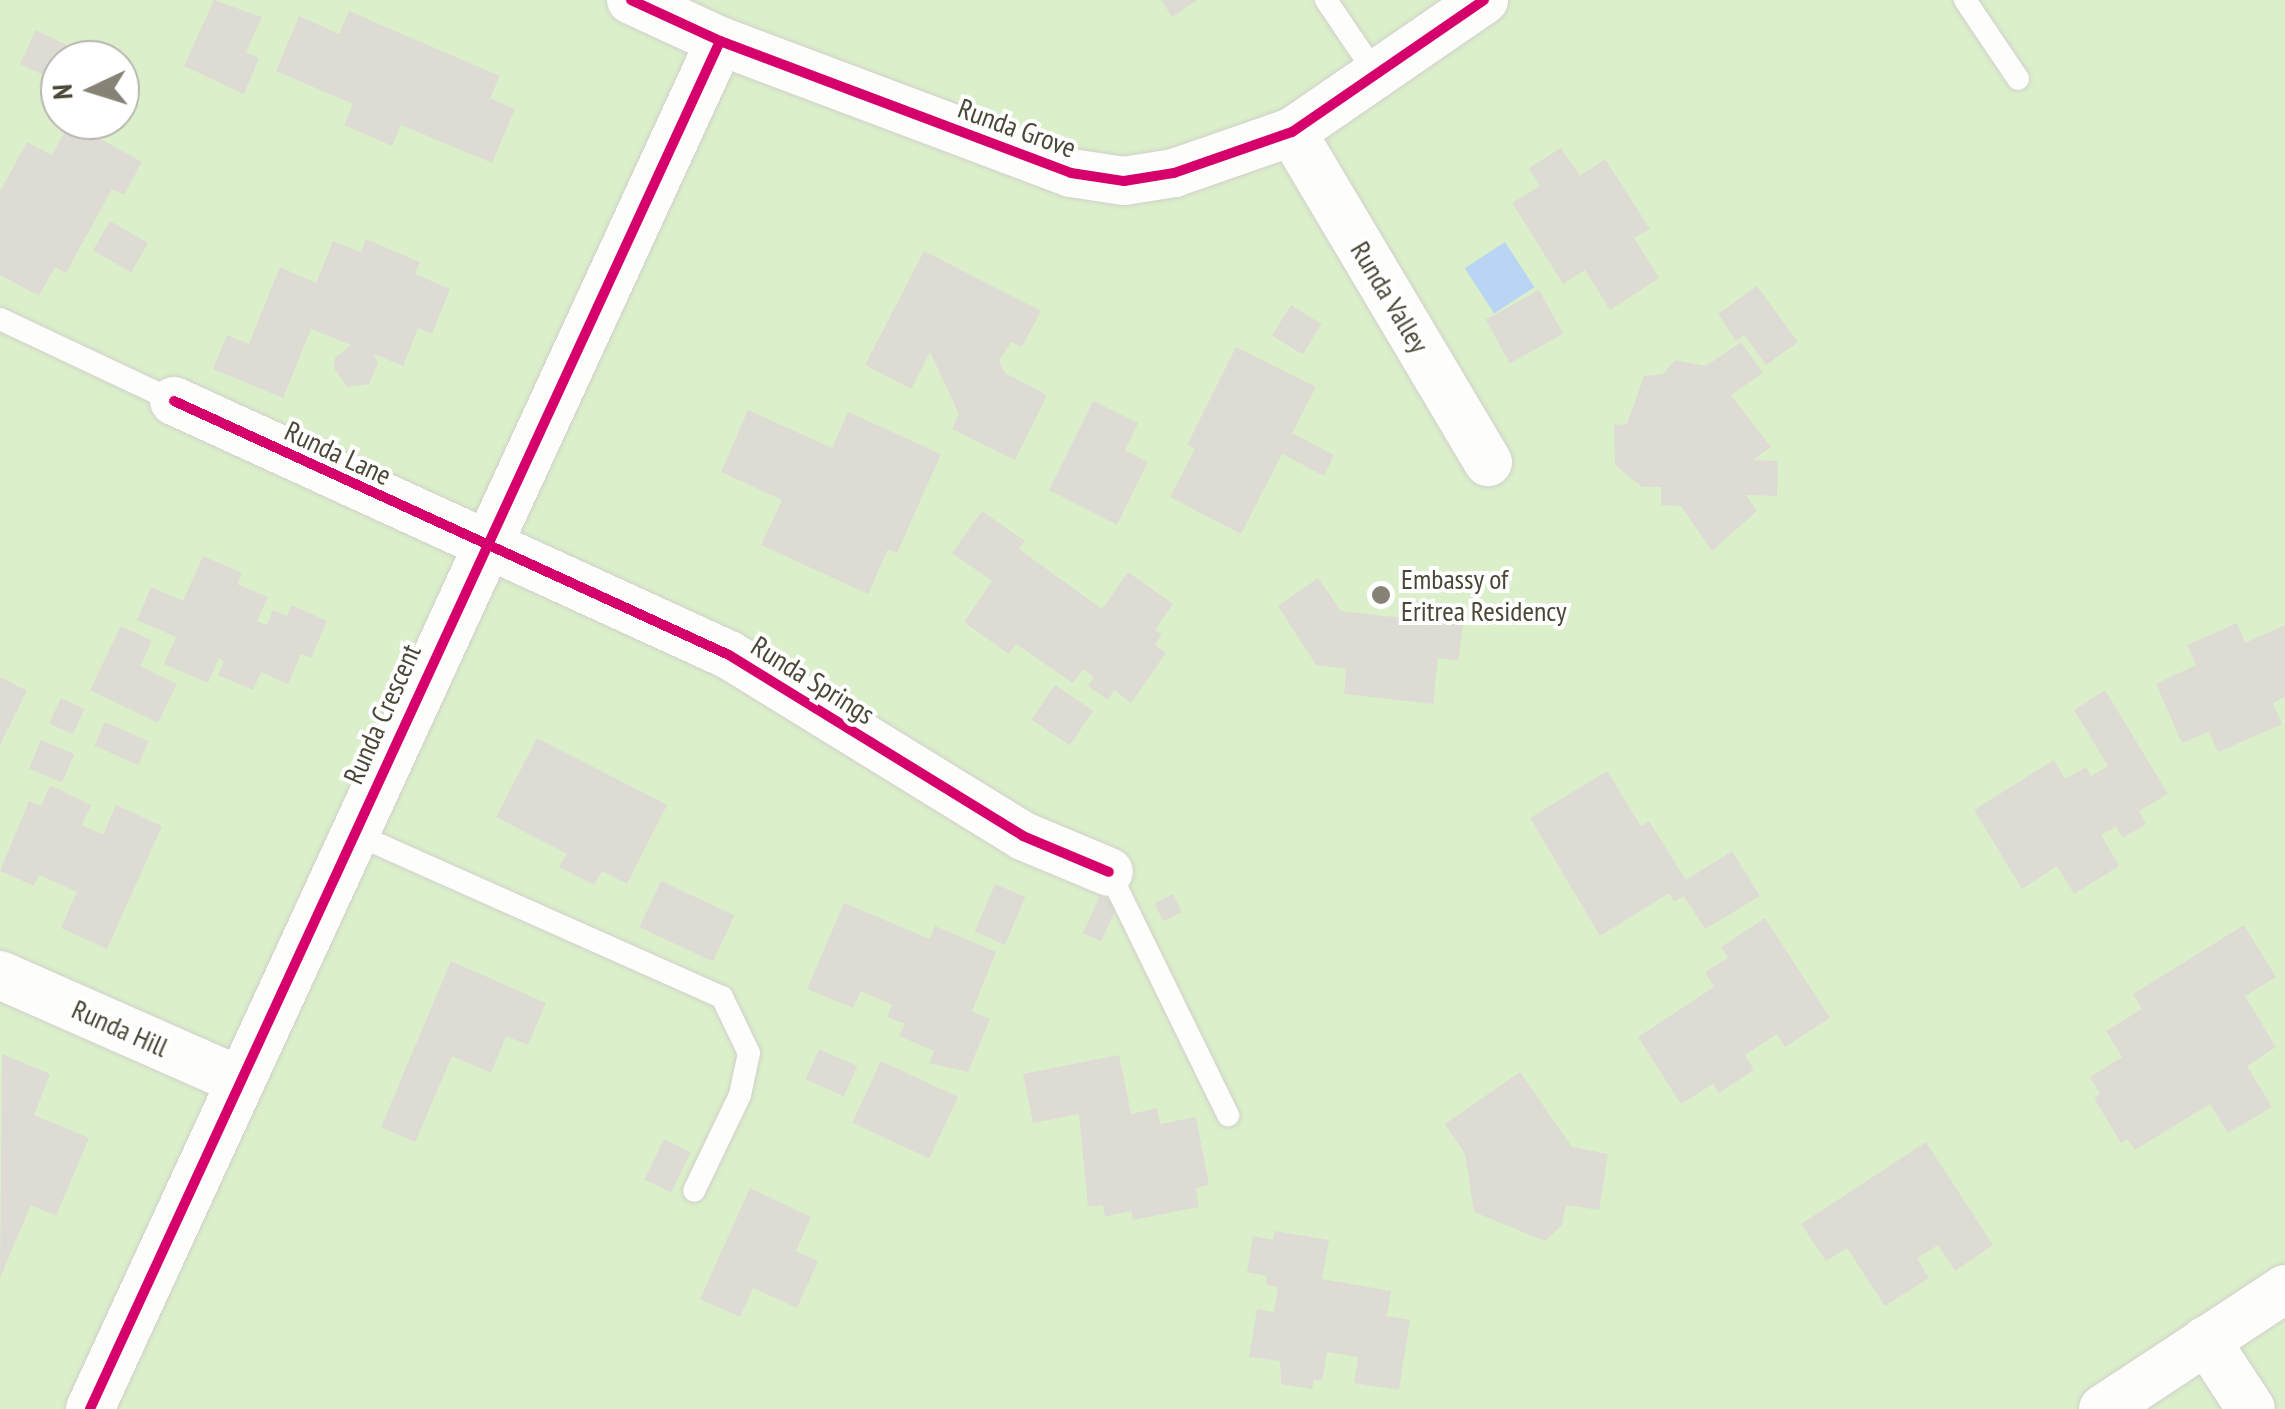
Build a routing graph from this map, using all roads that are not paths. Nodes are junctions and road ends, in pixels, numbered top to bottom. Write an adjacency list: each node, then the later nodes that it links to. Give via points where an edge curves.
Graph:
1 (631, 0): 5 (street, Runda Grove)
2 (1326, 0): 6 (lane)
3 (1484, 0): 6 (street, Runda Grove)
4 (1966, 0): 7 (lane)
5 (720, 41): 8 (street, Runda Grove, via 1071,174 1124,181 1174,172); 12 (street, Runda Crescent)
6 (1376, 74): 8 (street, Runda Grove)
7 (2018, 79)
8 (1292, 132): 11 (street, Runda Valley)
9 (0, 319): 10 (lane)
10 (174, 401): 12 (street, Runda Lane)
11 (1488, 462)
12 (483, 546): 13 (street, Runda Crescent); 14 (street, Runda Springs, via 729,654 1022,836)
13 (353, 833): 16 (street, Runda Crescent); 18 (lane, via 722,997 749,1054 740,1096)
14 (1110, 872): 17 (lane)
15 (0, 975): 16 (street, Runda Hill)
16 (240, 1081): 21 (street, Runda Crescent)
17 (1228, 1115)
18 (694, 1190)
19 (2285, 1289): 20 (street)
20 (2206, 1340): 22 (street); 23 (street)
21 (90, 1409)
22 (2103, 1409)
23 (2250, 1409)

